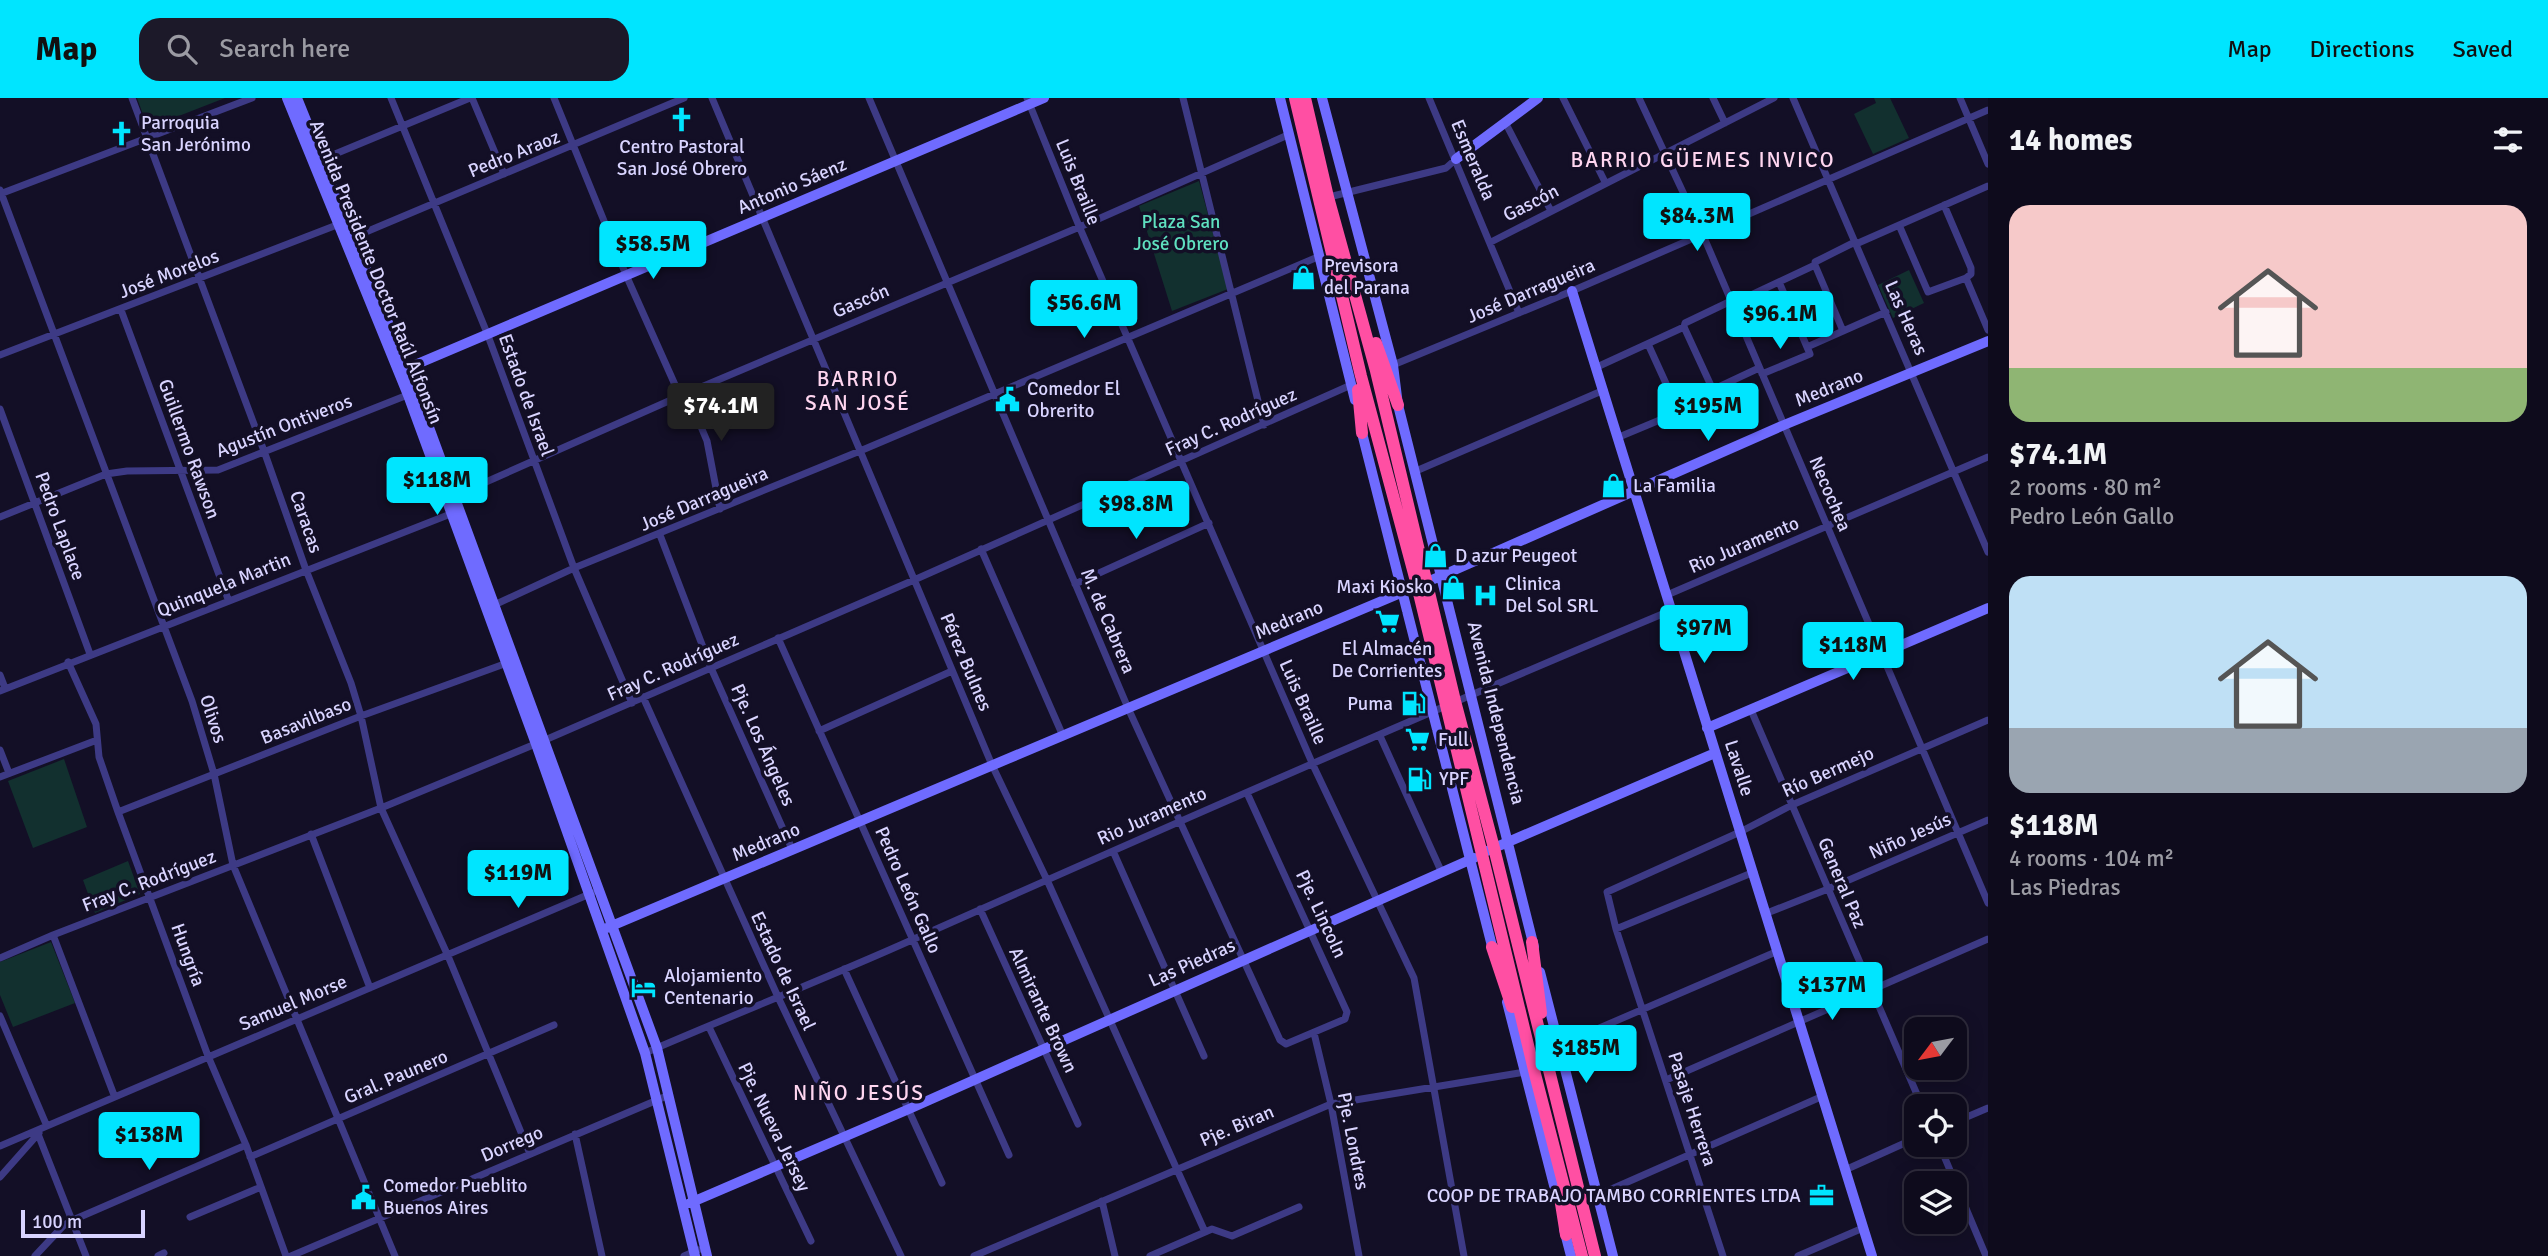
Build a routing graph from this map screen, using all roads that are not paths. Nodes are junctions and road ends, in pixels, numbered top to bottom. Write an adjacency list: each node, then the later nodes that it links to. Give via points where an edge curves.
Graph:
1 (131, 98): 32 (street, Caracas)
2 (253, 98): 32 (street)
3 (288, 98): 51 (street, Avenida Presidente Doctor Raúl Alfonsín)
4 (297, 98): 35 (street, Avenida Presidente Doctor Raúl Alfonsín)
5 (391, 98): 30 (street, Estado de Israel)
6 (471, 98): 30 (street); 39 (street)
7 (554, 98): 33 (street)
8 (684, 98): 33 (street, Pedro Araoz)
9 (712, 98): 50 (street, Pérez Bulnes)
10 (869, 98): 37 (street, M. de Cabrera)
11 (1044, 98): 25 (street, Antonio Sáenz)
12 (1184, 98): 40 (street)
13 (1280, 98): 31 (street, Avenida Independencia)
14 (1295, 98): 46 (highway, Avenida Independencia)
15 (1305, 98): 46 (highway, Avenida Independencia)
16 (1322, 98): 45 (street, Avenida Independencia)
17 (1429, 98): 36 (street, Esmeralda)
18 (1563, 98): 42 (street)
19 (1639, 98): 34 (street, Necochea)
20 (1713, 98): 29 (street)
21 (1774, 98): 29 (street, Gascón)
22 (1793, 98): 41 (street, Las Heras)
23 (1961, 98): 27 (street)
24 (1534, 99): 28 (street)
25 (1028, 101): 37 (street, Antonio Sáenz); 53 (street, Luis Braille)
26 (1988, 110): 27 (street, José Darragueira)
27 (1969, 118): 38 (street); 41 (street, José Darragueira)
28 (1505, 122): 36 (street); 49 (street)
29 (1725, 123): 34 (street, Gascón)
30 (402, 128): 35 (street); 47 (street, Estado de Israel)
31 (1290, 134): 40 (street, Gascón); 46 (street, Avenida Independencia)
32 (147, 140): 44 (street); 62 (street, Caracas)
33 (574, 146): 39 (street, Pedro Araoz); 60 (street)
34 (1665, 152): 42 (street, Gascón); 54 (street, Necochea)
35 (323, 159): 51 (street, Avenida Presidente Doctor Raúl Alfonsín)
36 (1456, 159): 45 (street, via 1446,168); 56 (street, Esmeralda)
37 (896, 161): 50 (street, Antonio Sáenz); 63 (street, M. de Cabrera)
38 (1988, 164)
39 (504, 174): 47 (street, Pedro Araoz)
40 (1202, 174): 53 (street, Gascón); 66 (street)
41 (1828, 181): 54 (street, José Darragueira); 57 (street, Las Heras)
42 (1605, 182): 49 (street, Gascón)
43 (1988, 186): 48 (street)
44 (0, 192): 76 (street, Olivos)
45 (1348, 193): 46 (street); 84 (street, Avenida Independencia)
46 (1318, 200): 58 (street, Avenida Independencia); 69 (highway, Avenida Independencia); 73 (highway, Avenida Independencia)
47 (435, 203): 55 (street, Pedro Araoz); 77 (street, Estado de Israel)
48 (1944, 205): 52 (street); 61 (street, via 1971,268)
49 (1551, 212): 56 (street, Gascón)
50 (762, 217): 60 (street, Antonio Sáenz); 79 (street, Pérez Bulnes)
51 (344, 223): 55 (street, Avenida Presidente Doctor Raúl Alfonsín); 62 (street, José Morelos); 86 (street, Avenida Presidente Doctor Raúl Alfonsín)
52 (1899, 225): 57 (street); 61 (street, via 1928,292)
53 (1079, 226): 63 (street, Gascón); 78 (street, Luis Braille)
54 (1703, 235): 65 (street, José Darragueira); 67 (street, Necochea)
55 (354, 237): 86 (street, Avenida Presidente Doctor Raúl Alfonsín)
56 (1490, 242): 71 (street, Esmeralda)
57 (1856, 243): 59 (street); 70 (street, Las Heras)
58 (1320, 256): 66 (street, José Darragueira); 89 (street, Avenida Independencia)
59 (1815, 265): 64 (street); 75 (street)
60 (626, 275): 77 (street, Antonio Sáenz); 94 (street)
61 (1966, 278): 74 (street)
62 (199, 279): 68 (street, José Morelos); 103 (street, Caracas)
63 (947, 281): 79 (street, Gascón); 93 (street, M. de Cabrera)
64 (1779, 282): 67 (street); 82 (street)
65 (1572, 291): 71 (street, José Darragueira); 85 (street, Lavalle)
66 (1230, 293): 78 (street, José Darragueira); 98 (street)
67 (1732, 302): 72 (street); 87 (street, Necochea)
68 (121, 310): 76 (street, José Morelos); 107 (street, Guillermo Rawson)
69 (1361, 310): 95 (highway); 127 (highway, Avenida Independencia)
70 (1886, 312): 75 (street); 88 (street, Las Heras)
71 (1519, 313): 84 (street, José Darragueira)
72 (1684, 327): 81 (street); 91 (street)
73 (1349, 328): 100 (highway); 127 (highway, Avenida Independencia)
74 (1988, 330)
75 (1843, 331): 82 (street)
76 (55, 333): 83 (street, José Morelos); 110 (street, Olivos)
77 (487, 333): 86 (street, Antonio Sáenz); 105 (street, Estado de Israel)
78 (1129, 337): 93 (street, José Darragueira); 106 (street, Luis Braille)
79 (812, 340): 94 (street, Gascón); 102 (street, Pérez Bulnes)
80 (1988, 341): 88 (street, Medrano)
81 (1648, 344): 85 (street); 96 (street)
82 (1807, 347): 87 (street, via 1810,354)
83 (0, 355)
84 (1393, 365): 95 (street, Avenida Independencia)
85 (1598, 367): 90 (street, Lavalle)
86 (403, 370): 92 (street, Avenida Presidente Doctor Raúl Alfonsín)
87 (1760, 371): 91 (street); 99 (street, Necochea)
88 (1912, 372): 99 (street, Medrano); 109 (street, Las Heras)
89 (1351, 385): 98 (street, Fray C. Rodríguez); 100 (street, Avenida Independencia)
90 (1604, 390): 101 (street, Lavalle); 108 (street)
91 (1713, 390): 96 (street)
92 (412, 393): 103 (street, Agustín Ontiveros); 112 (street, Avenida Presidente Doctor Raúl Alfonsín)
93 (993, 394): 102 (street, José Darragueira); 117 (street, M. de Cabrera)
94 (680, 396): 105 (street, Gascón); 114 (street, via 696,415 707,441)
95 (1398, 405): 108 (street, Avenida Independencia)
96 (1676, 407): 101 (street, via 1679,412)
97 (0, 409): 113 (street, Pedro Laplace)
98 (1264, 425): 106 (street, Fray C. Rodríguez)
99 (1784, 425): 111 (street, Medrano); 119 (street, Necochea)
100 (1363, 433): 129 (street, Avenida Independencia)
101 (1619, 438): 111 (street, Lavalle)
102 (860, 451): 114 (street, José Darragueira); 126 (street, Pérez Bulnes)
103 (264, 452): 107 (street, Agustín Ontiveros, via 218,470); 124 (street, Caracas)
104 (1988, 457): 109 (street, Rio Juramento)
105 (534, 462): 112 (street, Gascón); 123 (street, Estado de Israel)
106 (1181, 463): 117 (street, Fray C. Rodríguez); 118 (street, Luis Braille)
107 (180, 470): 110 (street, Agustín Ontiveros); 131 (street, Guillermo Rawson)
108 (1416, 471): 125 (street, Avenida Independencia)
109 (1953, 472): 119 (street, Rio Juramento); 122 (street, Las Heras)
110 (106, 474): 113 (street, Agustín Ontiveros); 135 (street, Olivos)
111 (1634, 491): 125 (street, Medrano); 130 (street, Lavalle)
112 (451, 498): 115 (street, Avenida Presidente Doctor Raúl Alfonsín)
113 (34, 503): 116 (street, Agustín Ontiveros); 138 (street, Pedro Laplace)
114 (720, 509): 120 (street, José Darragueira)
115 (456, 512): 124 (street, Quinquela Martin); 132 (street, Avenida Presidente Doctor Raúl Alfonsín)
116 (0, 517)
117 (1048, 519): 121 (street, Fray C. Rodríguez); 128 (street, M. de Cabrera)
118 (1209, 523): 128 (street); 137 (street, Luis Braille)
119 (1827, 526): 130 (street, Rio Juramento); 139 (street, Necochea)
120 (660, 535): 123 (street, José Darragueira); 142 (street, Pje. Los Ángeles)
121 (981, 550): 126 (street, Fray C. Rodríguez); 157 (street)
122 (1988, 552)
123 (574, 568): 132 (street, José Darragueira); 148 (street, Estado de Israel)
124 (306, 570): 131 (street, Quinquela Martin); 153 (street, Caracas)
125 (1441, 576): 127 (street, Medrano); 146 (street, Avenida Independencia)
126 (914, 580): 136 (street, Fray C. Rodríguez); 143 (street, Pérez Bulnes)
127 (1422, 582): 129 (street, Medrano); 149 (highway, Avenida Independencia)
128 (1075, 584): 150 (street, M. de Cabrera)
129 (1402, 590): 137 (street, Medrano); 152 (street, Avenida Independencia)
130 (1667, 595): 134 (street, Lavalle)
131 (228, 599): 135 (street, Quinquela Martin)
132 (491, 607): 141 (street, Avenida Presidente Doctor Raúl Alfonsín); 160 (street, Avenida Presidente Doctor Raúl Alfonsín)
133 (1988, 608): 139 (street)
134 (1672, 610): 146 (street, Rio Juramento); 155 (street, Lavalle)
135 (163, 626): 138 (street, Quinquela Martin); 167 (street, Olivos)
136 (778, 638): 142 (street, Fray C. Rodríguez); 156 (street, Pedro León Gallo)
137 (1263, 650): 150 (street, Medrano); 165 (street, Luis Braille)
138 (90, 654): 140 (street, Quinquela Martin)
139 (1880, 654): 151 (street); 161 (street, Necochea)
140 (68, 662): 145 (street, Quinquela Martin); 159 (street, Hungría, via 96,724)
141 (507, 663): 153 (street, Basavilbaso); 160 (street, Avenida Presidente Doctor Raúl Alfonsín)
142 (711, 668): 147 (street, Fray C. Rodríguez); 180 (street, Pje. Los Ángeles)
143 (952, 671): 156 (street); 164 (street, Pérez Bulnes)
144 (0, 675): 145 (street)
145 (3, 690)
146 (1472, 694): 149 (street, Rio Juramento); 179 (street, Avenida Independencia)
147 (643, 697): 148 (street, Fray C. Rodríguez); 187 (street, Estado de Israel)
148 (632, 703): 160 (street, Fray C. Rodríguez)
149 (1451, 703): 152 (street, Rio Juramento); 182 (highway, Avenida Independencia)
150 (1128, 708): 157 (street, Medrano); 175 (street, M. de Cabrera)
151 (1751, 710): 155 (street); 170 (street, General Paz)
152 (1433, 712): 158 (street, Rio Juramento); 183 (street, Avenida Independencia)
153 (361, 716): 167 (street, Basavilbaso); 171 (street, Caracas)
154 (1988, 720): 161 (street, Río Bermejo)
155 (1707, 728): 163 (street, Lavalle)
156 (819, 731): 174 (street, Pedro León Gallo)
157 (1063, 736): 164 (street, Medrano)
158 (1380, 736): 165 (street, Rio Juramento); 186 (street)
159 (97, 740): 166 (street); 172 (street, Hungría)
160 (541, 742): 171 (street, Fray C. Rodríguez); 191 (street, Avenida Presidente Doctor Raúl Alfonsín)
161 (1922, 748): 170 (street, Río Bermejo); 177 (street, Necochea)
162 (0, 750): 166 (street)
163 (1715, 753): 176 (street, Lavalle); 179 (street, Las Piedras)
164 (992, 765): 174 (street, Medrano); 188 (street, Pérez Bulnes)
165 (1313, 765): 169 (street, Rio Juramento); 193 (street, Luis Braille)
166 (9, 773): 168 (street)
167 (214, 774): 172 (street, Basavilbaso); 184 (street, Olivos)
168 (0, 776)
169 (1247, 793): 175 (street, Rio Juramento); 200 (street, Pje. Lincoln)
170 (1792, 805): 176 (street, Río Bermejo); 189 (street, General Paz)
171 (381, 808): 178 (street, Fray C. Rodríguez); 207 (street, Caracas)
172 (118, 812): 192 (street, Hungría)
173 (1988, 820): 177 (street, Niño Jesús)
174 (860, 821): 180 (street, Medrano); 203 (street, Pedro León Gallo)
175 (1180, 821): 181 (street, Rio Juramento); 209 (street, M. de Cabrera)
176 (1741, 832): 185 (street, Lavalle); 190 (street, Río Bermejo)
177 (1958, 833): 189 (street, Niño Jesús); 194 (street, Necochea)
178 (311, 834): 184 (street, Fray C. Rodríguez); 211 (street)
179 (1509, 841): 182 (street, Las Piedras); 204 (street, Avenida Independencia)
180 (792, 849): 187 (street, Medrano)
181 (1113, 850): 188 (street, Rio Juramento); 213 (street)
182 (1488, 850): 183 (street, Las Piedras); 230 (highway, Avenida Independencia); 231 (highway, Avenida Independencia)
183 (1470, 860): 186 (street, Las Piedras); 205 (street, Avenida Independencia)
184 (233, 865): 192 (street, Fray C. Rodríguez); 217 (street, Olivos)
185 (1754, 872): 196 (street, Lavalle); 198 (street)
186 (1442, 873): 193 (street, Las Piedras)
187 (724, 879): 197 (street, Medrano); 214 (street, Estado de Israel)
188 (1047, 880): 195 (street, Rio Juramento); 218 (street, Pérez Bulnes)
189 (1828, 890): 196 (street, Niño Jesús); 212 (street, General Paz)
190 (1607, 891): 198 (street, Pasaje Herrera)
191 (594, 892): 197 (street); 199 (street, Avenida Presidente Doctor Raúl Alfonsín); 207 (street, Samuel Morse)
192 (150, 897): 201 (street, Fray C. Rodríguez); 228 (street, Hungría)
193 (1377, 903): 200 (street, Las Piedras); 234 (street, Luis Braille, via 1414,978)
194 (1988, 903)
195 (979, 909): 203 (street, Rio Juramento); 225 (street, Almirante Brown)
196 (1767, 913): 206 (street, Lavalle)
197 (613, 926): 199 (street, Medrano); 224 (street)
198 (1616, 929): 215 (street, Pasaje Herrera)
199 (602, 930): 226 (street, Avenida Presidente Doctor Raúl Alfonsín)
200 (1311, 930): 209 (street, Las Piedras); 222 (street, Pje. Lincoln, via 1347,1012 1345,1019)
201 (53, 935): 208 (street, Fray C. Rodríguez); 236 (street)
202 (1988, 939): 212 (street)
203 (912, 940): 210 (street, Rio Juramento); 232 (street, Pedro León Gallo)
204 (1532, 942): 223 (street, Avenida Independencia); 230 (highway)
205 (1492, 947): 231 (highway)
206 (1778, 951): 215 (street); 219 (street, Lavalle)
207 (447, 956): 211 (street, Samuel Morse); 227 (street, Caracas)
208 (0, 958)
209 (1244, 960): 213 (street, Las Piedras); 222 (street, M. de Cabrera, via 1280,1041 1286,1044)
210 (844, 969): 214 (street, Rio Juramento); 242 (street)
211 (370, 988): 217 (street, Samuel Morse)
212 (1871, 989): 219 (street); 235 (street, General Paz)
213 (1175, 990): 218 (street, Las Piedras); 229 (street)
214 (778, 998): 221 (street, Rio Juramento); 249 (street, Estado de Israel)
215 (1643, 1009): 223 (street); 233 (street, Pasaje Herrera)
216 (0, 1016): 245 (street)
217 (296, 1018): 228 (street, Samuel Morse); 244 (street, Olivos)
218 (1110, 1019): 225 (street, Las Piedras); 260 (street, Pérez Bulnes)
219 (1800, 1021): 233 (street); 238 (street, Lavalle)
220 (554, 1025): 227 (street, Gral. Paunero)
221 (709, 1027): 224 (street, Rio Juramento); 259 (street, Pje. Nueva Jersey)
222 (1314, 1033): 240 (street, Pje. Londres)
223 (1560, 1045): 265 (street, Avenida Independencia)
224 (657, 1048): 226 (street, Rio Juramento); 237 (street)
225 (1042, 1049): 232 (street, Las Piedras); 246 (street, Almirante Brown)
226 (645, 1053): 239 (street, Avenida Presidente Doctor Raúl Alfonsín)
227 (489, 1055): 244 (street, Gral. Paunero); 254 (street, Caracas)
228 (208, 1056): 236 (street, Samuel Morse); 251 (street, Hungría)
229 (1204, 1056)
230 (1546, 1066): 292 (highway, Avenida Independencia)
231 (1530, 1073): 234 (street, Pje. Biran); 252 (highway, Avenida Independencia); 275 (street, Avenida Independencia)
232 (976, 1079): 242 (street, Las Piedras); 255 (street, Pedro León Gallo)
233 (1666, 1080): 256 (street, Pasaje Herrera)
234 (1434, 1087): 240 (street, Pje. Biran); 289 (street, Luis Braille)
235 (1917, 1094)
236 (114, 1095): 245 (street, Samuel Morse)
237 (669, 1096): 239 (street, Dorrego); 267 (street)
238 (1823, 1096): 256 (street); 261 (street, Lavalle)
239 (659, 1100): 248 (street, Dorrego); 268 (street, Avenida Presidente Doctor Raúl Alfonsín)
240 (1331, 1104): 260 (street, Pje. Biran); 288 (street, Pje. Londres)
241 (1988, 1108): 243 (street)
242 (909, 1109): 249 (street, Las Piedras); 263 (street)
243 (1967, 1117)
244 (337, 1119): 257 (street, Gral. Paunero); 271 (street, Olivos)
245 (46, 1124): 247 (street); 253 (street, Samuel Morse)
246 (1078, 1124)
247 (38, 1134): 262 (street); 272 (street)
248 (575, 1134): 254 (street, Dorrego); 283 (street)
249 (844, 1138): 259 (street, Las Piedras); 284 (street, Estado de Israel)
250 (1904, 1143): 261 (street)
251 (246, 1145): 257 (street, Hungría); 272 (street)
252 (1555, 1145): 275 (highway); 291 (highway, Avenida Independencia)
253 (0, 1146)
254 (530, 1154): 271 (street, Dorrego)
255 (1009, 1155)
256 (1691, 1155): 265 (street); 294 (street, Pasaje Herrera)
257 (250, 1157): 264 (street, Hungría)
258 (1944, 1157): 297 (street)
259 (774, 1167): 267 (street, Las Piedras); 276 (street, Pje. Nueva Jersey)
260 (1177, 1169): 266 (street, Pje. Biran); 274 (street, Pérez Bulnes)
261 (1845, 1170): 273 (street, Lavalle)
262 (0, 1177)
263 (942, 1183)
264 (261, 1187): 270 (street); 281 (street, Hungría)
265 (1598, 1195): 293 (street, Avenida Independencia)
266 (1102, 1201): 285 (street, Pje. Biran); 286 (street)
267 (695, 1202): 268 (street, Las Piedras); 277 (street)
268 (683, 1204): 278 (street, Avenida Presidente Doctor Raúl Alfonsín)
269 (1299, 1207): 274 (street, via 1232,1236)
270 (190, 1217)
271 (379, 1218): 281 (street, Dorrego); 282 (street, Olivos)
272 (73, 1220): 279 (street); 280 (street)
273 (1863, 1228): 295 (street); 296 (street, Lavalle)
274 (1205, 1231): 287 (street)
275 (1566, 1235): 290 (street, Avenida Independencia)
276 (811, 1241)
277 (706, 1252): 278 (street)
278 (691, 1255)
279 (35, 1256)
280 (86, 1256)
281 (289, 1256)
282 (395, 1256)
283 (602, 1256)
284 (901, 1256)
285 (974, 1256)
286 (1115, 1256)
287 (1150, 1256)
288 (1359, 1256)
289 (1464, 1256)
290 (1571, 1256)
291 (1582, 1256)
292 (1595, 1256)
293 (1613, 1256)
294 (1723, 1256)
295 (1798, 1256)
296 (1872, 1256)
297 (1986, 1256)

